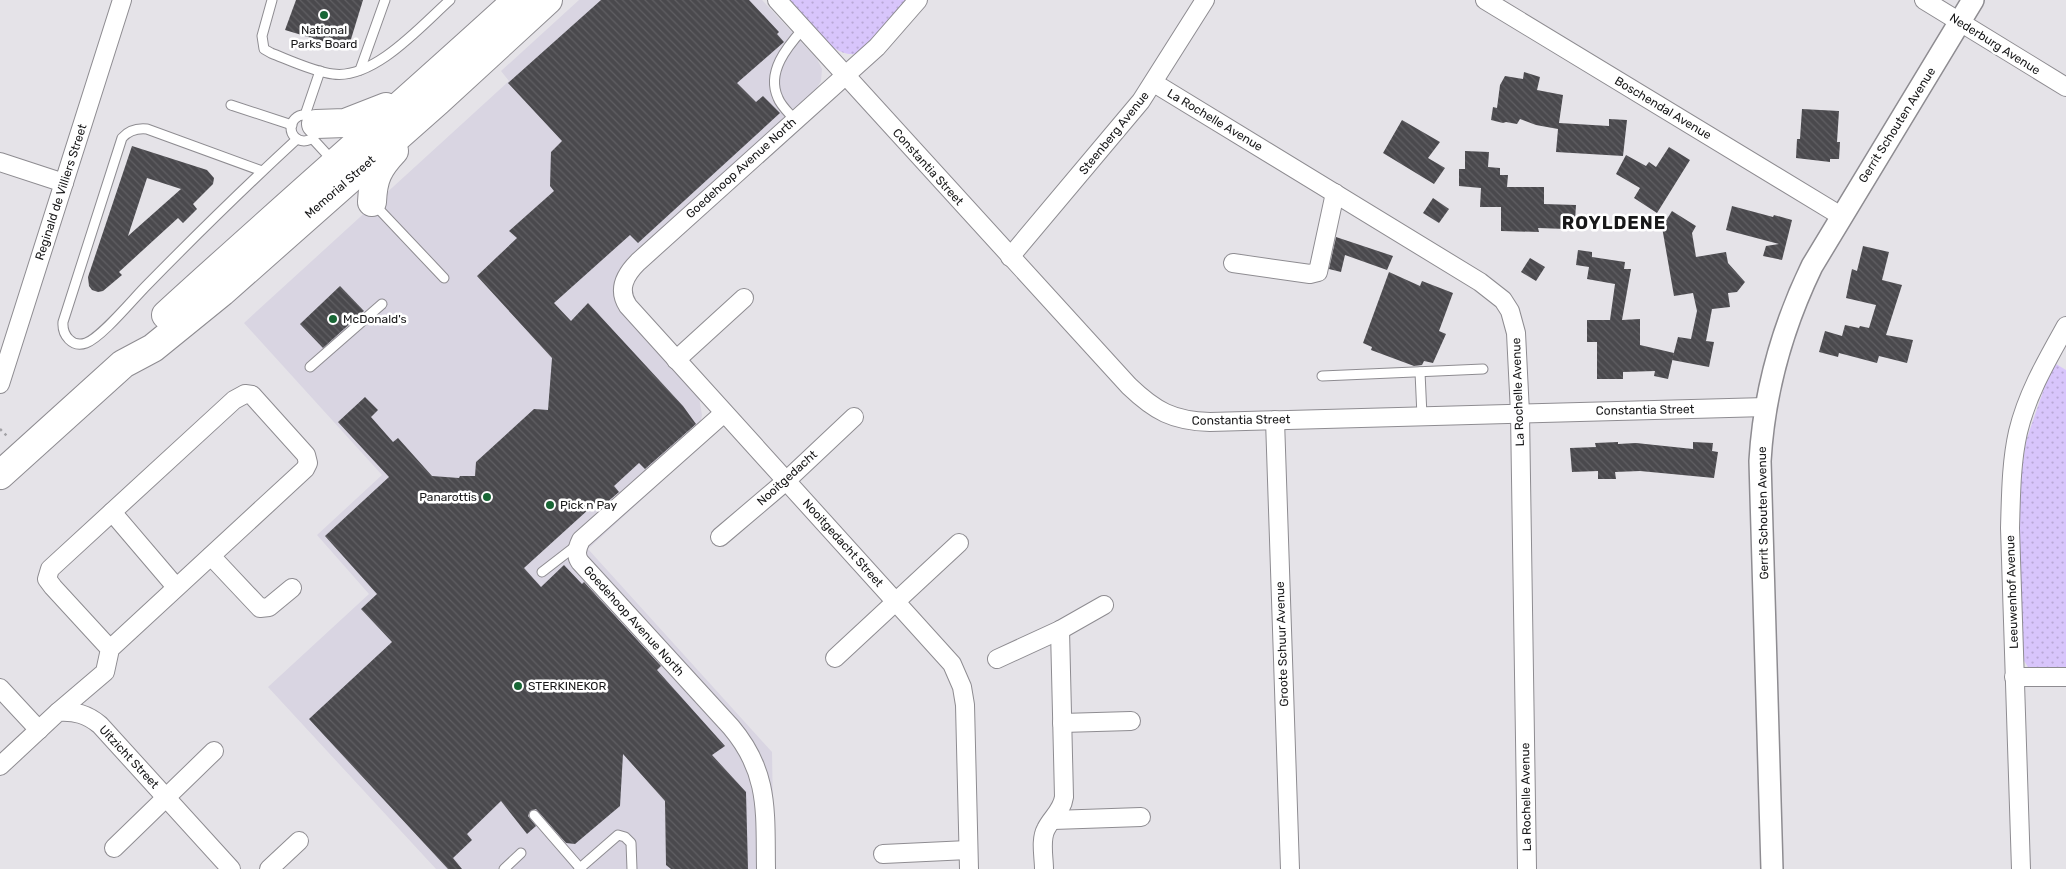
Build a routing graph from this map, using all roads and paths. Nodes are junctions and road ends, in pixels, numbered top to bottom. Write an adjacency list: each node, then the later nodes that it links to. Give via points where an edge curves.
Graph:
1 (122, 0): 27 (street, Reginald de Villiers Street)
2 (272, 0): 16 (lane, via 262,36 264,49)
3 (385, 0): 15 (lane)
4 (450, 0): 15 (lane, via 388,54)
5 (517, 0): 20 (highway, Memorial Street)
6 (548, 0): 20 (highway, Memorial Street)
7 (777, 0): 14 (street, Constantia Street)
8 (918, 0): 17 (street, Goedehoop Avenue North, via 877,47)
9 (1205, 0): 18 (street, Steenberg Avenue)
10 (1485, 0): 29 (street, Boschendal Avenue)
11 (1924, 0): 13 (street, Nederburg Avenue)
12 (1974, 0): 13 (street, Gerrit Schouten Avenue)
13 (1960, 22): 19 (street, Nederburg Avenue); 29 (street, Gerrit Schouten Avenue)
14 (803, 29): 17 (street, Constantia Street); 22 (lane, via 783,53 775,76 777,97)
15 (360, 70): 16 (lane, via 339,75)
16 (320, 71): 23 (lane)
17 (845, 74): 22 (street, Goedehoop Avenue North); 30 (street, Constantia Street)
18 (1154, 83): 28 (street, La Rochelle Avenue); 30 (street, Steenberg Avenue)
19 (2066, 87)
20 (426, 98): 23 (highway, via 353,122); 26 (highway, Memorial Street); 26 (highway, via 424,121 380,167 375,179)
21 (231, 105): 23 (lane)
22 (795, 120): 31 (street, Goedehoop Avenue North)
23 (304, 128): 25 (lane); 26 (lane)
24 (0, 162): 27 (street)
25 (262, 171): 25 (lane, via 102,332 86,343 67,339 62,330 63,322 126,133 147,128)
26 (351, 180): 33 (lane); 50 (highway, Memorial Street, via 153,348 123,364)
27 (64, 183): 43 (street, Reginald de Villiers Street)
28 (1335, 193): 32 (street, via 1318,272 1310,274); 46 (street, La Rochelle Avenue, via 1480,282 1502,300 1510,311 1516,333)
29 (1841, 216): 44 (street, Gerrit Schouten Avenue, via 1796,300 1779,346)
30 (1010, 257): 49 (street, Constantia Street, via 1129,386 1158,410 1195,422)
31 (638, 262): 38 (street, Nooitgedacht Street, via 623,283 624,300)
32 (1233, 263)
33 (444, 278)
34 (744, 298): 38 (street)
35 (382, 304): 39 (lane)
36 (2066, 326): 37 (street, Leeuwenhof Avenue)
37 (2060, 352): 66 (street, Leeuwenhof Avenue, via 2033,386 2018,431 2012,472 2010,528)
38 (676, 360): 45 (street, Nooitgedacht Street)
39 (310, 368)
40 (1482, 369): 41 (lane)
41 (1420, 372): 42 (lane); 47 (lane)
42 (1322, 376)
43 (0, 384)
44 (1766, 407): 46 (street, Constantia Street); 96 (street, Gerrit Schouten Avenue, via 1761,446 1761,490)
45 (724, 413): 51 (street, Nooitgedacht Street); 55 (street)
46 (1520, 413): 47 (street, Constantia Street); 95 (street, La Rochelle Avenue)
47 (1422, 416): 49 (street, Constantia Street)
48 (854, 417): 51 (street, Nooitgedacht)
49 (1275, 420): 94 (street, Groote Schuur Avenue)
50 (0, 475)
51 (786, 480): 53 (street, Nooitgedacht); 60 (street, Nooitgedacht Street)
52 (112, 512): 56 (street, via 234,400 244,394 252,394 306,455 308,463 301,474); 58 (street); 63 (street, via 50,569 47,579)
53 (720, 537)
54 (959, 543): 60 (street)
55 (579, 544): 57 (lane); 91 (street, Goedehoop Avenue North, via 580,562 731,727 751,755 764,794)
56 (211, 556): 58 (street); 59 (street, via 260,608 269,607)
57 (542, 572)
58 (176, 587): 63 (street)
59 (292, 588)
60 (896, 601): 64 (street); 81 (street, Nooitgedacht Street, via 946,655 962,687)
61 (1104, 605): 62 (street)
62 (1060, 630): 65 (street); 71 (street)
63 (110, 649): 69 (street, via 105,672)
64 (835, 658)
65 (997, 659)
66 (2014, 677): 67 (street); 97 (street, Leeuwenhof Avenue)
67 (2066, 677)
68 (0, 688): 72 (street)
69 (58, 712): 72 (street); 75 (street, Uitzicht Street, via 78,713 95,721)
70 (1131, 721): 71 (street)
71 (1062, 723): 78 (street, via 1063,801)
72 (38, 730): 74 (street)
73 (214, 751): 75 (street, Uitzicht Street)
74 (0, 766)
75 (166, 798): 80 (street, Uitzicht Street); 86 (street, Uitzicht Street)
76 (534, 815): 85 (lane)
77 (1142, 816): 78 (street)
78 (1054, 820): 93 (street, via 1043,839)
79 (299, 840): 87 (street)
80 (114, 848)
81 (968, 850): 83 (street); 92 (street, Nooitgedacht Street)
82 (521, 853): 88 (lane)
83 (883, 854)
84 (592, 858): 85 (lane); 89 (lane); 90 (lane, via 615,836 622,836 631,842)
85 (579, 868)
86 (231, 869)
87 (269, 869)
88 (504, 869)
89 (592, 869)
90 (632, 869)
91 (766, 869)
92 (969, 869)
93 (1044, 869)
94 (1290, 869)
95 (1527, 869)
96 (1772, 869)
97 (2021, 869)

